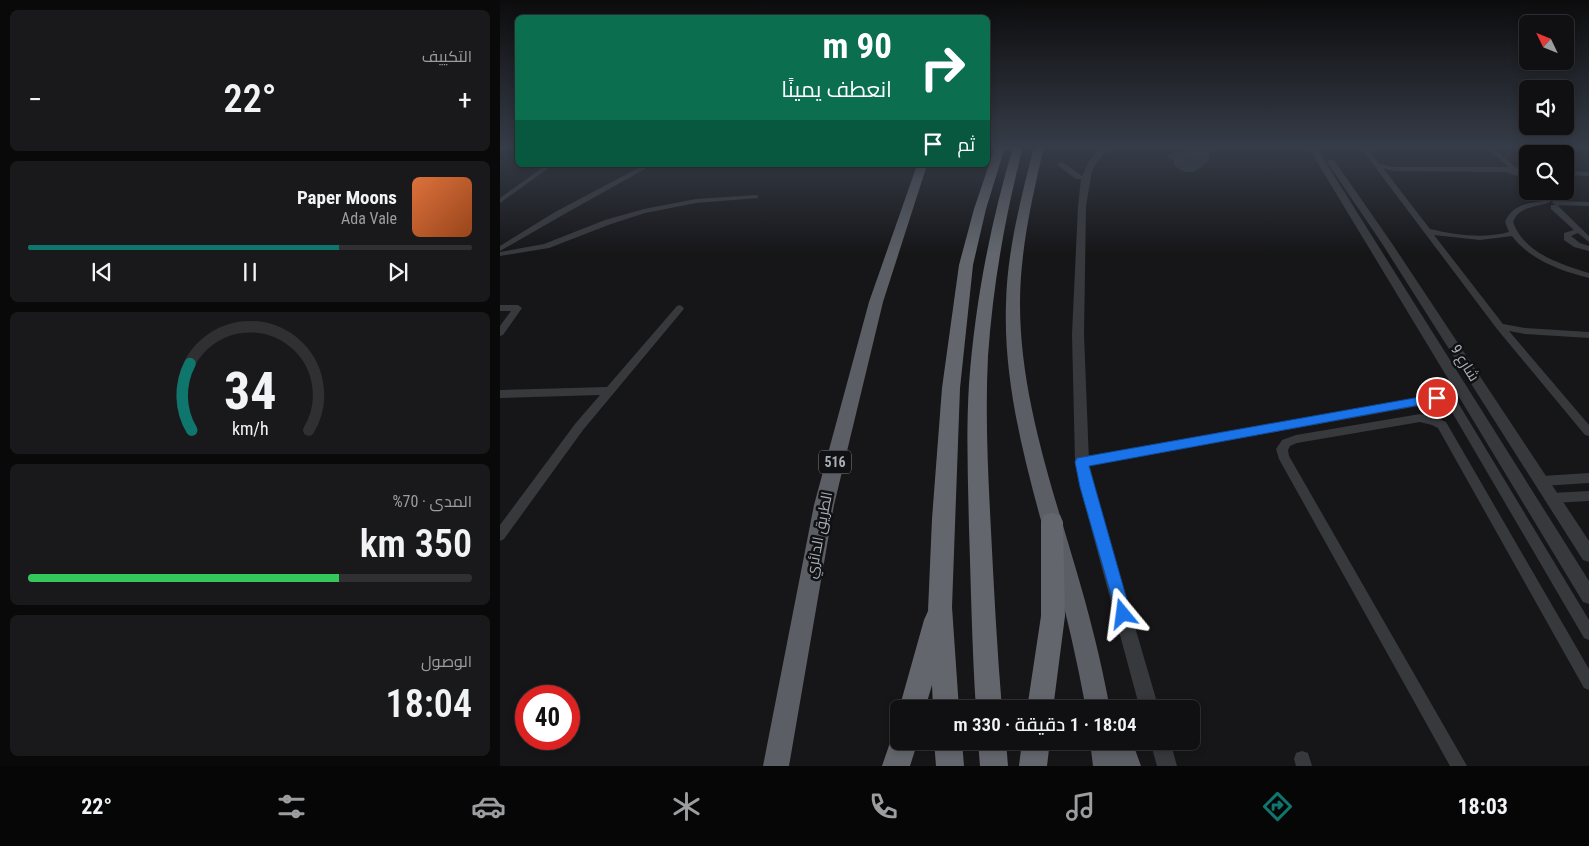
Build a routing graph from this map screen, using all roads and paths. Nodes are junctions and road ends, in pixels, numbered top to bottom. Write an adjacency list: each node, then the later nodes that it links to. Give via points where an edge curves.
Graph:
1 (525, 183): 13 (street)
2 (616, 183): 28 (street)
3 (916, 183): 69 (highway, الطريق الدائري / 516, via 876,302 824,505)
4 (988, 183): 53 (highway, via 966,265 951,388)
5 (1008, 183): 59 (highway, via 992,264 978,386 978,476)
6 (1031, 183): 49 (highway, via 1013,284 1013,325 1019,389)
7 (1079, 183): 17 (street)
8 (1085, 183): 17 (street)
9 (1339, 183): 26 (street, شارع 9)
10 (1343, 183): 27 (street, شارع 9)
11 (1390, 183): 19 (street)
12 (756, 197): 30 (street, via 708,200 644,211 546,246)
13 (500, 201)
14 (1546, 202): 16 (street); 20 (street, via 1515,212 1508,222)
15 (1589, 204): 16 (street)
16 (1555, 205): 18 (street)
17 (1082, 206): 44 (street, via 1078,334)
18 (1579, 230): 23 (street); 29 (street, via 1567,238)
19 (1427, 231): 21 (street); 24 (street)
20 (1512, 234): 22 (street); 25 (street)
21 (1447, 236): 22 (street); 24 (street)
22 (1498, 237): 25 (street)
23 (1589, 240)
24 (1435, 241): 34 (street)
25 (1521, 242): 31 (street, via 1538,256)
26 (1373, 244): 27 (street); 39 (street, شارع 9)
27 (1388, 245): 40 (street, شارع 9)
28 (500, 249)
29 (1589, 249)
30 (500, 254)
31 (1589, 276)
32 (500, 308): 36 (street, via 518,308)
33 (680, 308): 41 (street)
34 (1500, 327): 35 (street); 38 (street)
35 (1525, 331): 37 (street); 38 (street)
36 (500, 333)
37 (1589, 335)
38 (1509, 338): 43 (street)
39 (1462, 390): 40 (street); 52 (street, شارع 9)
40 (1480, 390): 46 (street, شارع 9)
41 (610, 391): 42 (street); 50 (street, via 569,439)
42 (500, 394)
43 (1589, 432)
44 (1082, 462): 54 (street, via 1442,398 1453,404); 61 (street)
45 (1589, 478): 46 (street)
46 (1542, 481): 48 (street, شارع 9)
47 (1589, 496): 48 (street)
48 (1552, 498): 51 (street, شارع 9)
49 (1052, 522): 56 (highway); 60 (highway, via 1053,616)
50 (500, 535)
51 (1589, 555)
52 (1588, 593)
53 (940, 607): 57 (highway); 58 (highway)
54 (1589, 633)
55 (1589, 683): 77 (street, via 1442,426 1420,418 1286,443 1282,449 1283,456)
56 (1096, 697)
57 (914, 700)
58 (945, 700)
59 (989, 700)
60 (1042, 700)
61 (1147, 700)
62 (901, 750): 70 (highway)
63 (949, 750): 71 (highway)
64 (993, 750): 72 (highway)
65 (1035, 750): 73 (highway)
66 (1104, 750): 74 (highway)
67 (1122, 750): 75 (highway)
68 (1163, 750): 76 (street)
69 (776, 766)
70 (896, 766)
71 (950, 766)
72 (994, 766)
73 (1033, 766)
74 (1106, 766)
75 (1128, 766)
76 (1167, 766)
77 (1459, 766)

